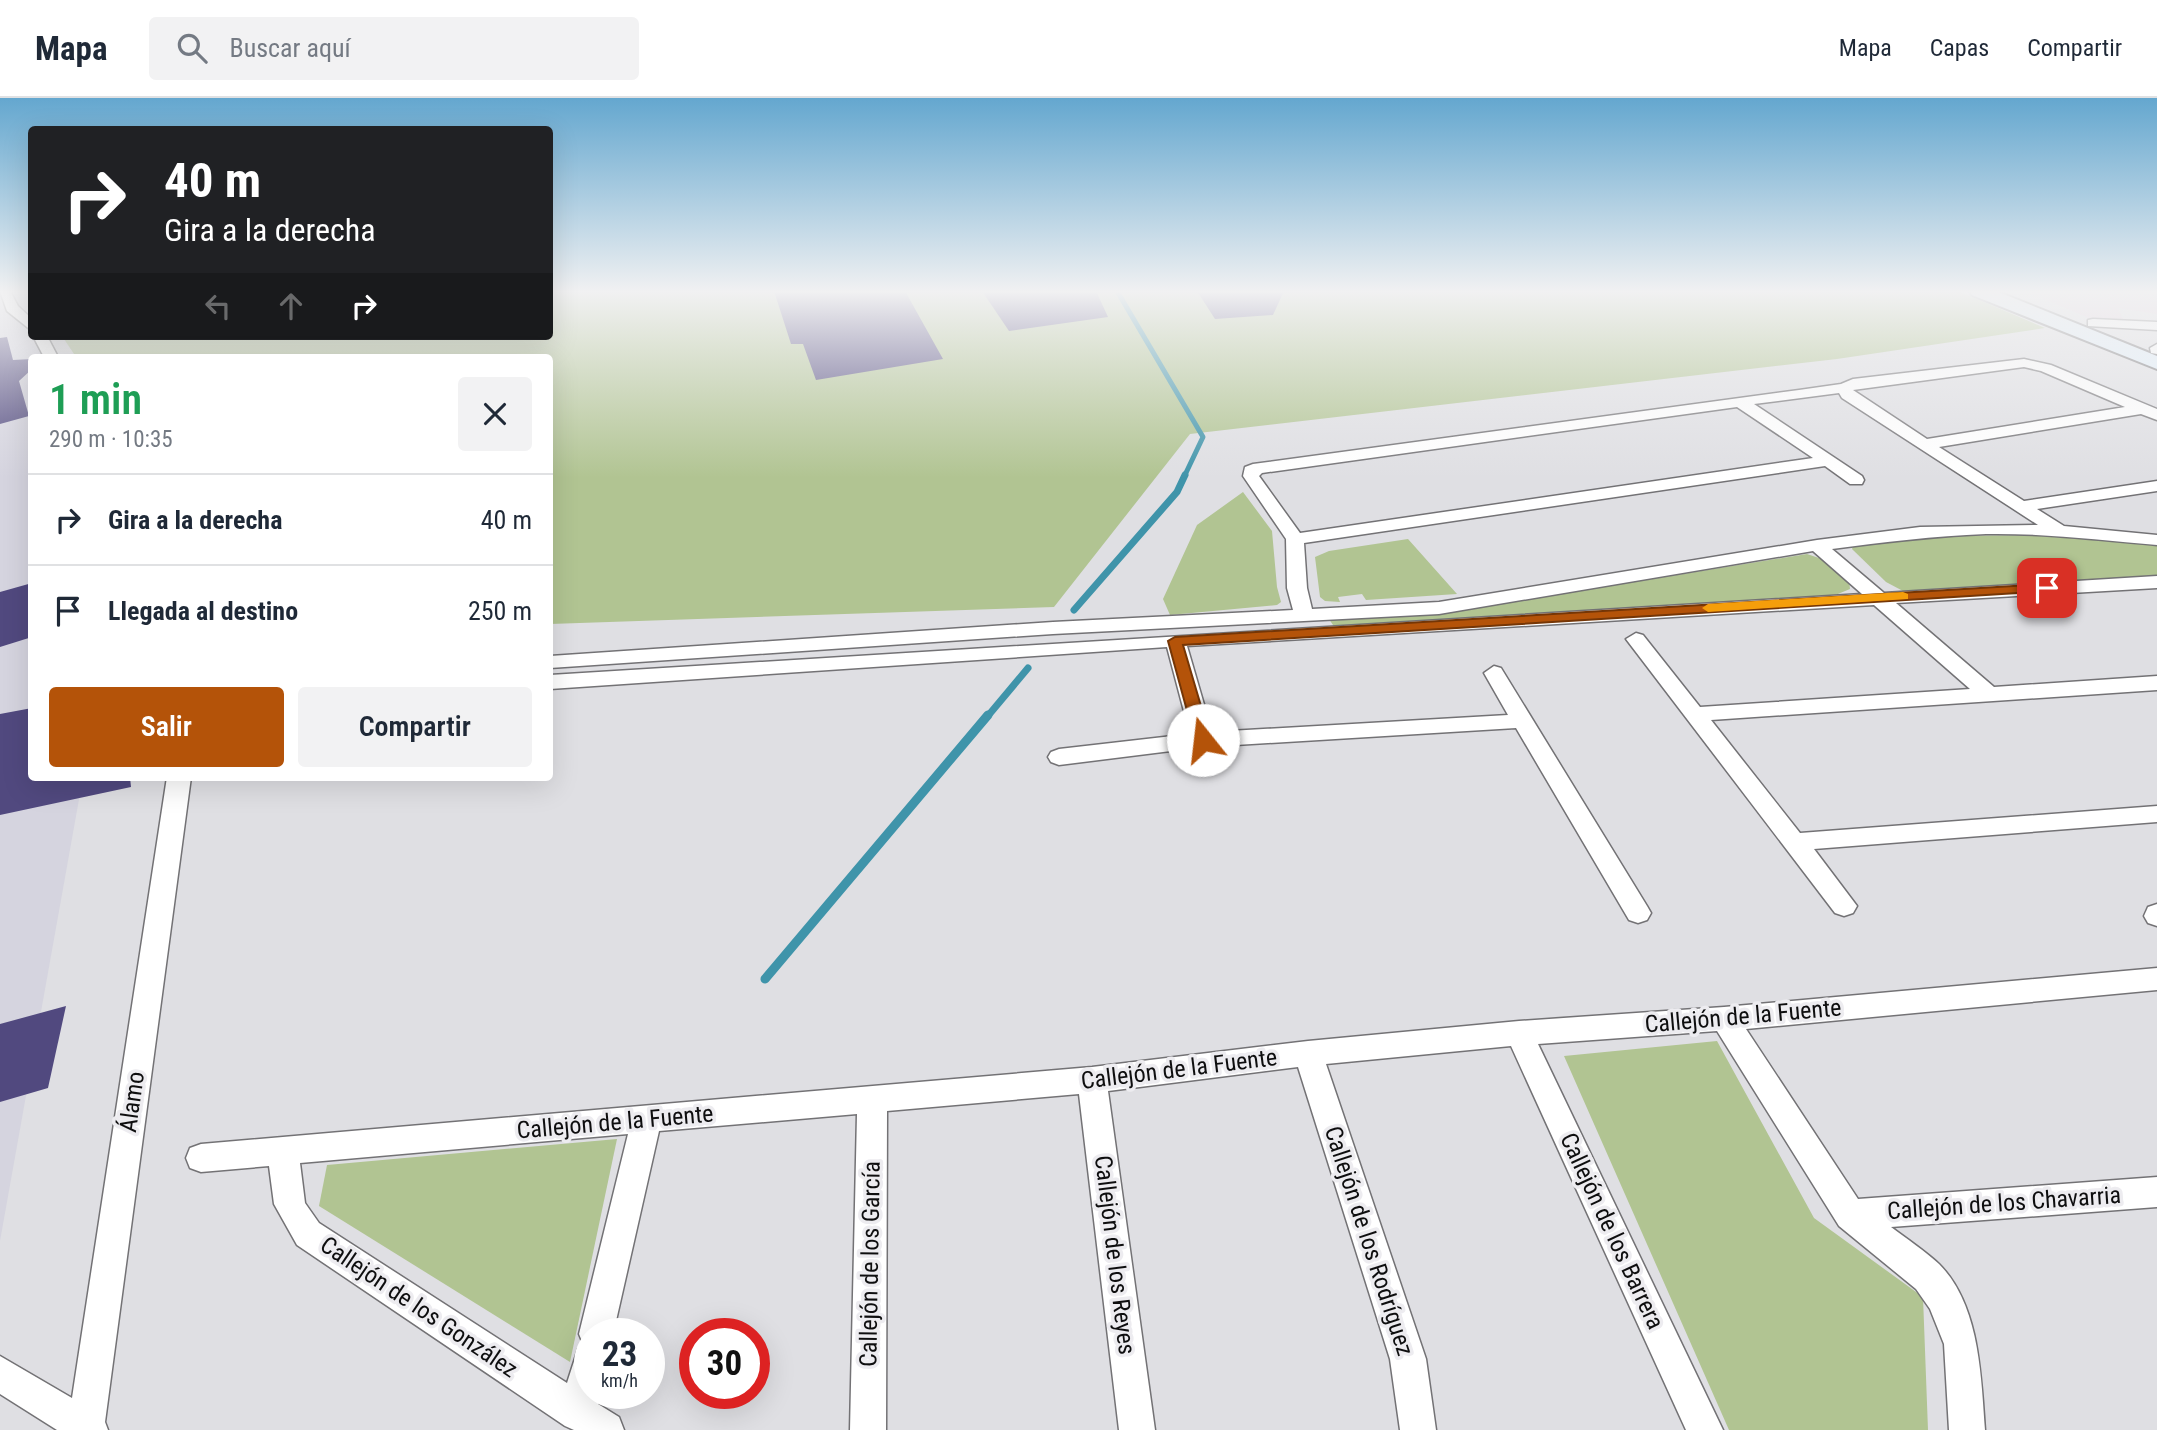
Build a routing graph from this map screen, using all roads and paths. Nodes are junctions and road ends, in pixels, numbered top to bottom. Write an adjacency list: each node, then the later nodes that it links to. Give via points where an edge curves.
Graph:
1 (2133, 353): 2 (main road)
2 (2157, 363)
3 (1845, 388): 4 (street); 6 (street, via 1853,383 2024,363); 7 (street, via 1847,396)
4 (1799, 394): 5 (street)
5 (1740, 402): 8 (street); 13 (street, via 1251,471)
6 (2150, 412): 7 (street)
7 (1927, 444): 11 (street)
8 (1826, 461): 9 (street); 13 (street)
9 (1856, 480)
10 (2157, 486): 11 (street)
11 (2023, 506): 12 (street)
12 (2059, 531): 14 (street); 15 (street, via 1920,532)
13 (1294, 539): 18 (street, via 1297,588)
14 (2157, 540)
15 (1817, 545): 17 (street); 18 (street, via 1462,606)
16 (2157, 582): 17 (street)
17 (1881, 598): 20 (street); 27 (street)
18 (1311, 614): 19 (street); 20 (street)
19 (1122, 634): 22 (street); 23 (street); 25 (street)
20 (1324, 634): 22 (street)
21 (1636, 639): 28 (street)
22 (1175, 641): 30 (street)
23 (553, 662)
24 (1494, 673): 29 (street)
25 (553, 682)
26 (2157, 683): 27 (street)
27 (1989, 694): 28 (street)
28 (1695, 714): 34 (street)
29 (1521, 721): 30 (street); 36 (street)
30 (1203, 740): 31 (street)
31 (1059, 757)
32 (178, 781): 51 (street, Álamo)
33 (2157, 814): 34 (street)
34 (1794, 842): 35 (street)
35 (1844, 906)
36 (1638, 912)
37 (2157, 979): 38 (street, Callejón de la Fuente)
38 (1724, 1019): 39 (street, Callejón de la Fuente); 47 (street, Callejón de los Chavarria)
39 (1519, 1033): 40 (street, Callejón de la Fuente); 55 (street, Callejón de los Barrera)
40 (1308, 1053): 41 (street, Callejón de la Fuente); 54 (street, Callejón de los Rodríguez, via 1408,1359)
41 (1092, 1080): 42 (street, Callejón de la Fuente); 53 (street, Callejón de los Reyes)
42 (872, 1098): 43 (street, Callejón de la Fuente); 52 (street, Callejón de los García)
43 (647, 1120): 44 (street, Callejón de la Fuente); 48 (street)
44 (285, 1150): 45 (street, Callejón de la Fuente); 50 (street, Callejón de los González, via 285,1194 293,1216 308,1234)
45 (201, 1157)
46 (2157, 1192): 47 (street, Callejón de los Chavarria)
47 (1850, 1215): 56 (street, Callejón de los Chavarria, via 1928,1277 1944,1298 1961,1344)
48 (600, 1318)
49 (0, 1374): 51 (street)
50 (592, 1421)
51 (88, 1429)
52 (868, 1430)
53 (1137, 1430)
54 (1418, 1430)
55 (1704, 1430)
56 (1967, 1430)

